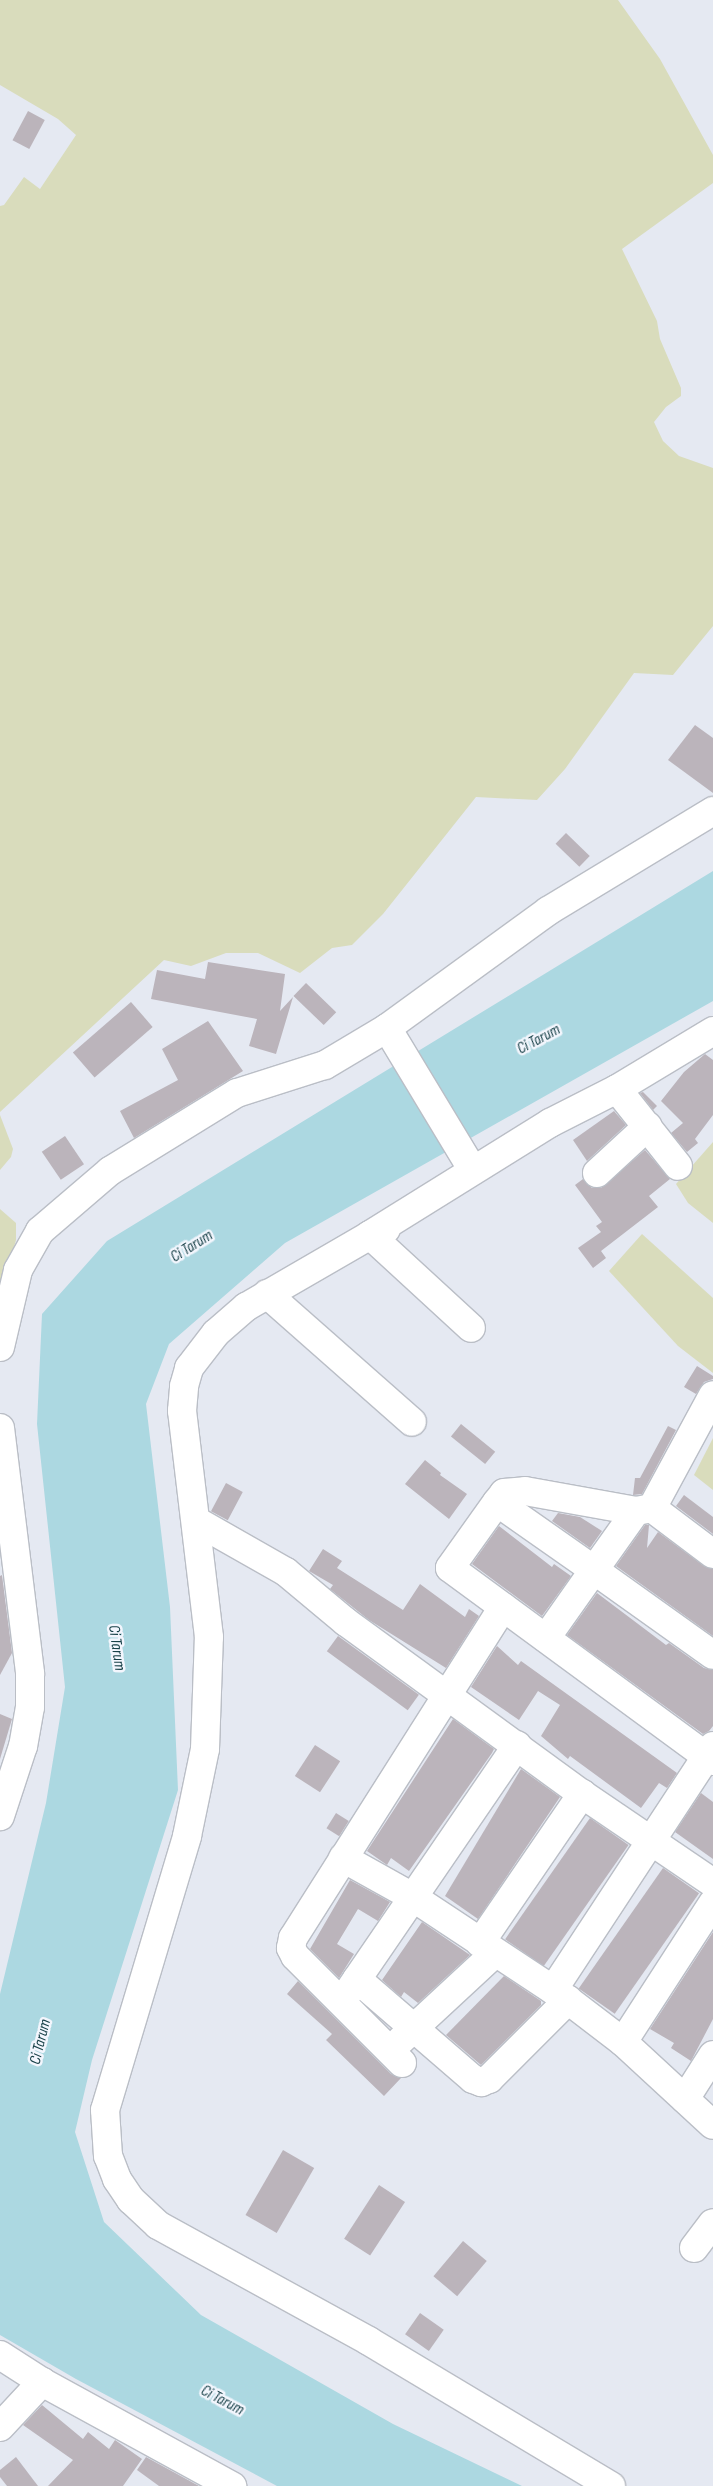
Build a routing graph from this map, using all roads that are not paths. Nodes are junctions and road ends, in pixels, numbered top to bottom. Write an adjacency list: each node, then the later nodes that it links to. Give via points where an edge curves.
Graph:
1 (713, 812): 3 (street, via 548,911)
2 (713, 1031): 4 (street)
3 (389, 1033): 7 (street); 13 (street, via 326,1065 244,1090 204,1111 110,1171 62,1209 40,1231 18,1270)
4 (618, 1089): 5 (street); 6 (street)
5 (575, 1111): 7 (street); 10 (street, via 548,1136 502,1166 418,1215)
6 (648, 1126): 8 (street); 9 (street)
7 (469, 1165): 10 (street)
8 (678, 1166)
9 (597, 1173)
10 (370, 1235): 11 (street); 12 (street)
11 (267, 1294): 15 (street); 19 (street, via 216,1333 198,1353 184,1386 182,1411)
12 (471, 1328)
13 (0, 1347)
14 (713, 1394): 18 (street)
15 (412, 1422)
16 (0, 1428): 31 (street, via 30,1674 30,1707 23,1746)
17 (498, 1502): 18 (street, via 504,1493 525,1491); 21 (street); 23 (street, via 450,1568)
18 (644, 1510): 20 (street); 21 (street)
19 (198, 1522): 26 (street, via 286,1572 346,1622); 51 (street, via 209,1637 205,1748 189,1827 105,2110 108,2156 117,2179 131,2200 158,2225 368,2341)
20 (713, 1554)
21 (594, 1570): 24 (street); 25 (street)
22 (449, 1587): 23 (street)
23 (499, 1613): 24 (street); 26 (street); 27 (street)
24 (546, 1638): 27 (street)
25 (713, 1655)
26 (446, 1694): 28 (street); 33 (street)
27 (613, 1695): 29 (street)
28 (517, 1745): 30 (street); 35 (street)
29 (709, 1760): 32 (street)
30 (582, 1794): 32 (street); 37 (street)
31 (0, 1816)
32 (652, 1841): 34 (street); 39 (street)
33 (343, 1858): 35 (street); 38 (street, via 292,1938 292,1948 295,1956)
34 (713, 1883)
35 (411, 1896): 37 (street); 38 (street)
36 (713, 1903): 41 (street)
37 (488, 1948): 39 (street); 40 (street)
38 (350, 1990): 40 (street); 40 (street, via 395,2057)
39 (560, 1995): 40 (street, via 488,2079 481,2082 473,2079); 41 (street)
40 (414, 2030)
41 (623, 2042): 43 (street)
42 (713, 2055): 43 (street)
43 (685, 2099): 44 (street)
44 (713, 2126)
45 (713, 2224): 46 (street)
46 (694, 2248)
47 (0, 2356): 48 (street)
48 (42, 2382): 49 (street); 50 (street)
49 (0, 2427)
50 (232, 2486)
51 (610, 2486)

